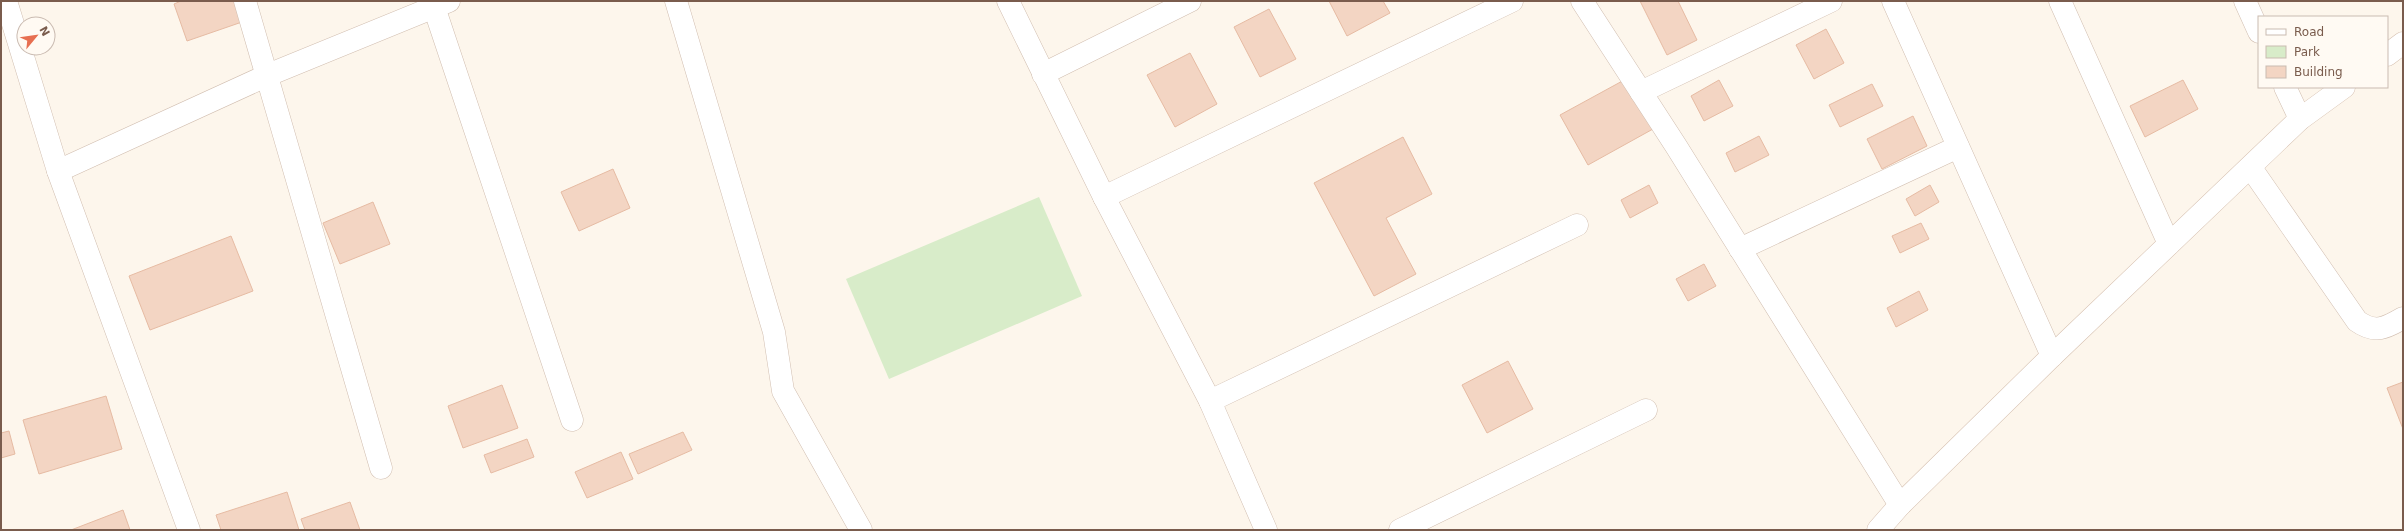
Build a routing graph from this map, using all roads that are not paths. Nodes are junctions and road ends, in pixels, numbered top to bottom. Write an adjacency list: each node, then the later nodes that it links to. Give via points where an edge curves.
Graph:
1 (6, 1): 24 (street)
2 (245, 1): 17 (street)
3 (676, 1): 37 (street, via 774,332 784,391)
4 (1008, 1): 16 (street)
5 (1190, 1): 16 (street)
6 (1512, 1): 25 (street)
7 (1582, 1): 20 (street)
8 (1831, 1): 20 (street)
9 (1893, 1): 22 (street)
10 (2060, 1): 27 (street)
11 (2244, 1): 13 (street)
12 (442, 4): 17 (street); 33 (street)
13 (2258, 30)
14 (2403, 43): 15 (street)
15 (2388, 54)
16 (1043, 74): 25 (street)
17 (268, 75): 24 (street); 34 (street)
18 (2285, 88): 21 (street)
19 (2343, 88): 21 (street)
20 (1641, 92): 28 (street)
21 (2300, 120): 23 (street)
22 (1958, 147): 28 (street); 30 (street)
23 (2251, 168): 27 (street); 29 (street, via 2357,321 2366,328 2376,330)
24 (58, 171): 36 (street)
25 (1104, 197): 31 (street)
26 (1577, 225): 31 (street)
27 (2169, 244): 30 (street)
28 (1740, 249): 35 (street)
29 (2403, 318)
30 (2052, 356): 35 (street)
31 (1210, 401): 38 (street)
32 (1646, 410): 39 (street)
33 (572, 420)
34 (381, 468)
35 (1900, 505): 40 (street)
36 (189, 530)
37 (861, 530)
38 (1266, 530)
39 (1400, 530)
40 (1878, 530)

